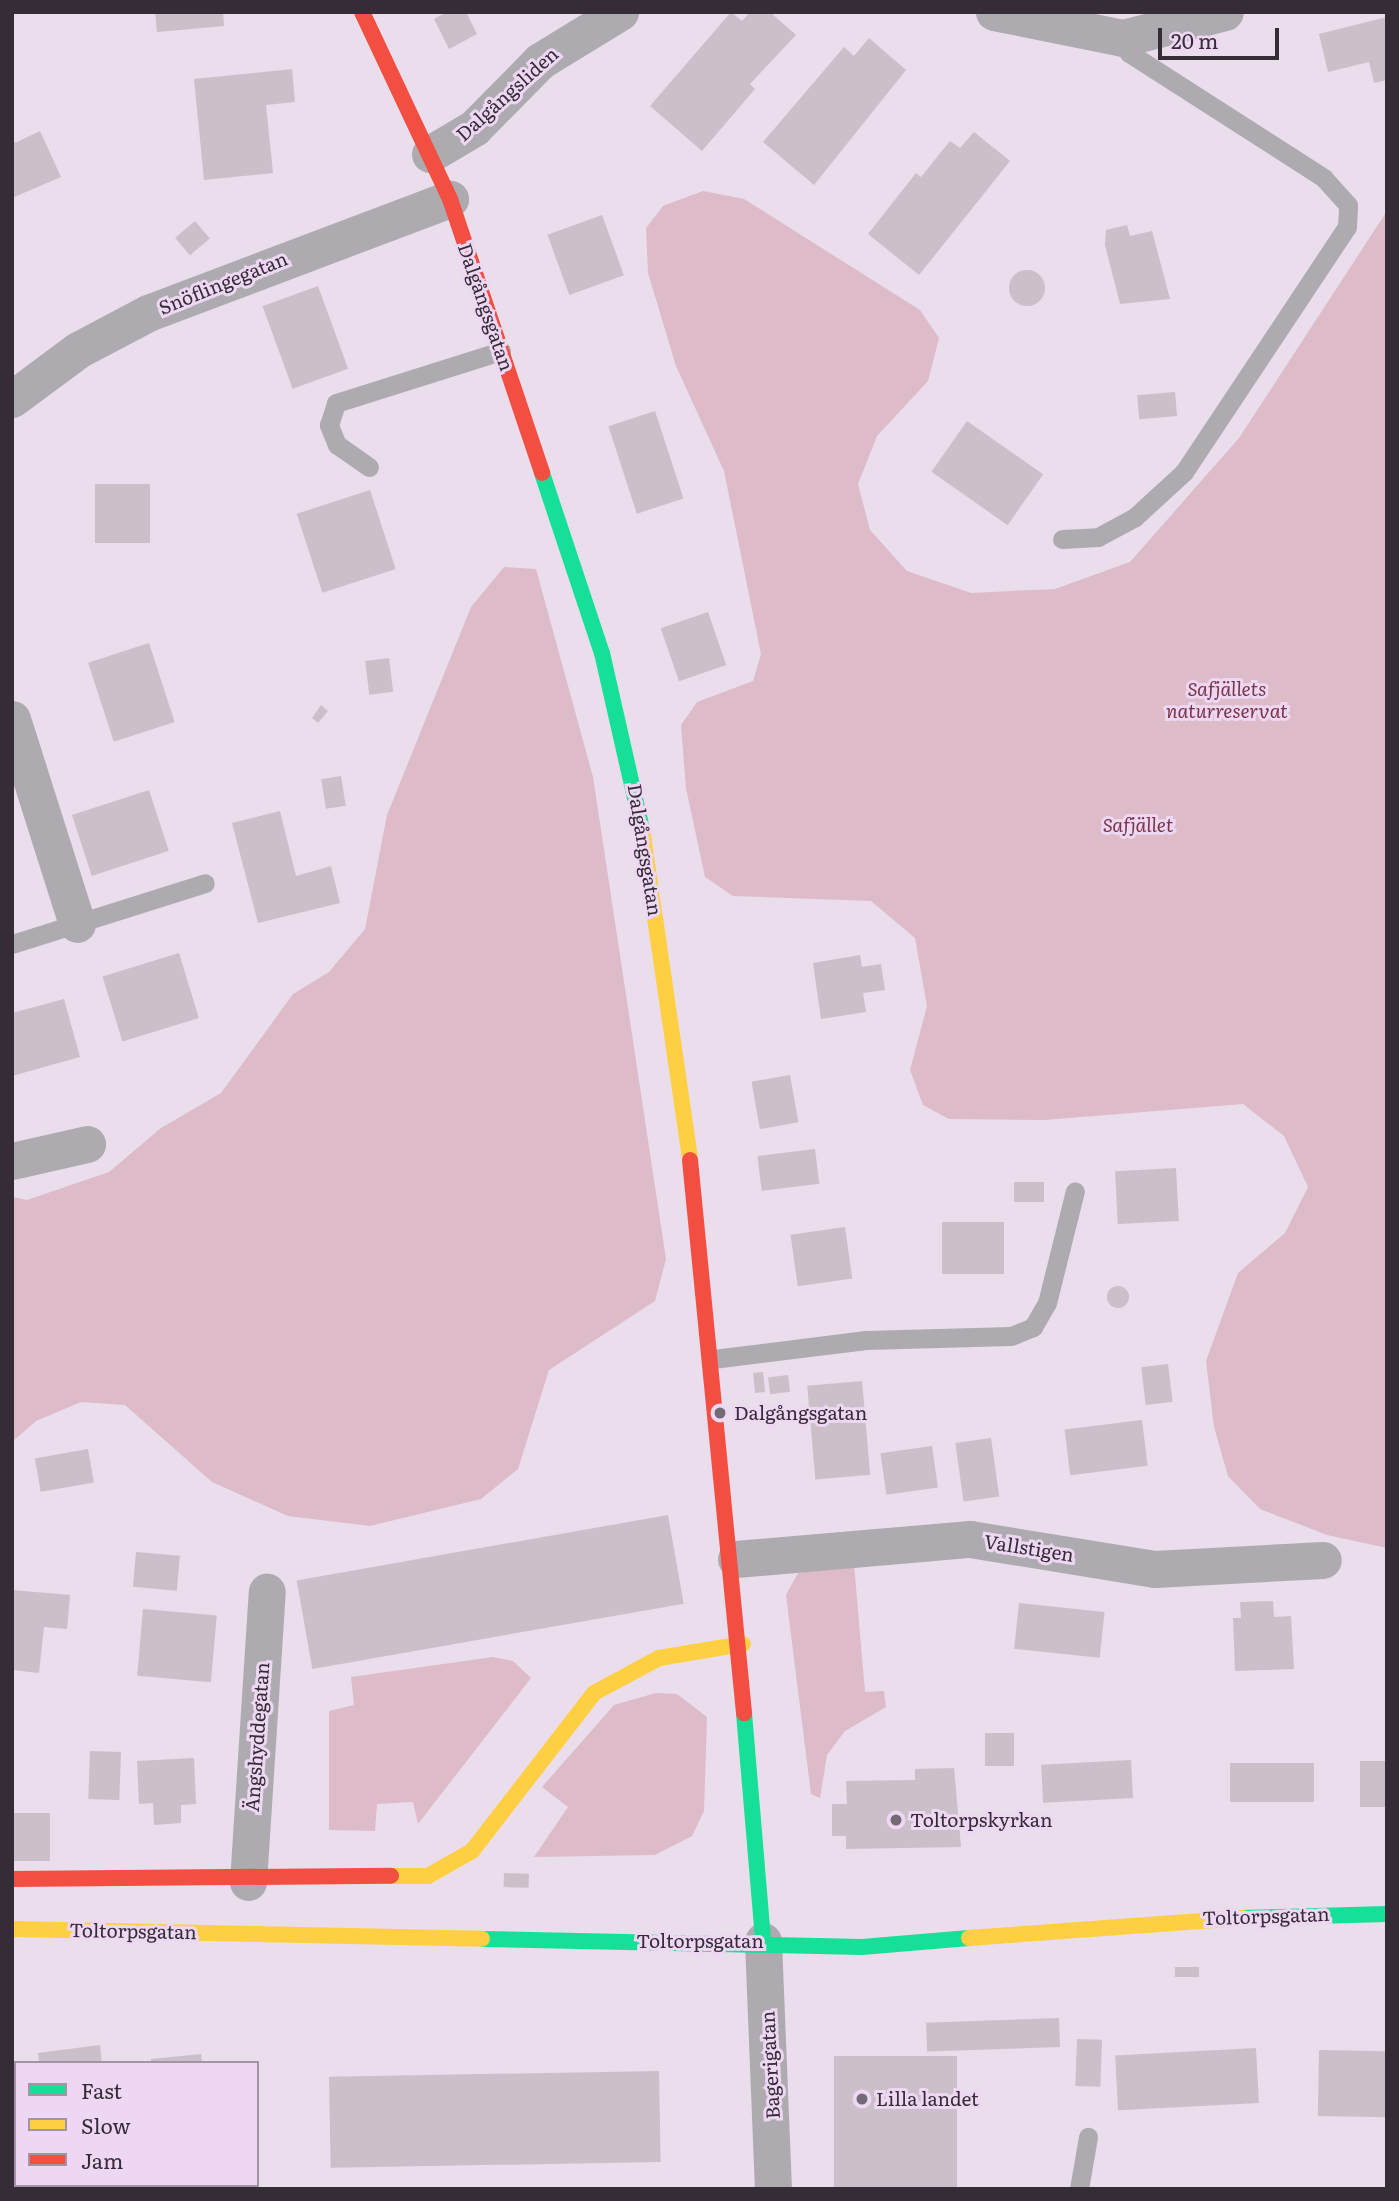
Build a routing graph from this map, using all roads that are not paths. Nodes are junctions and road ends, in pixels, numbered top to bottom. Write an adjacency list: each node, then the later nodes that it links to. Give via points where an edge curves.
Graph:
1 (362, 12): 6 (street, Dalgångsgatan)
2 (620, 12): 6 (street, Dalgångsliden, via 540,61 474,128)
3 (994, 12): 5 (street)
4 (1225, 12): 5 (street)
5 (1123, 38): 11 (lane, via 1129,52 1324,178 1348,205 1347,227 1184,472 1135,517 1098,537)
6 (430, 154): 7 (street, Dalgångsgatan)
7 (450, 199): 8 (street, Dalgångsgatan); 9 (street, Snöflingegatan, via 148,313 78,350)
8 (501, 351): 10 (lane, via 336,403 329,425 337,444); 19 (street, Dalgångsgatan, via 603,653 632,767 676,1037)
9 (12, 399)
10 (369, 467)
11 (1062, 539)
12 (13, 722): 14 (street)
13 (205, 883): 14 (lane)
14 (77, 924): 15 (lane)
15 (12, 944)
16 (87, 1144): 17 (street)
17 (12, 1161)
18 (1075, 1191): 19 (lane, via 1047,1303 1033,1327 1011,1336 866,1340)
19 (713, 1359): 20 (street, Dalgångsgatan)
20 (736, 1559): 21 (street, Vallstigen, via 970,1539 1155,1569); 23 (street, Dalgångsgatan)
21 (1323, 1560)
22 (267, 1592): 25 (street, Ängshyddegatan)
23 (743, 1644): 25 (street, via 659,1658 594,1693 457,1864 398,1880); 28 (street, Dalgångsgatan)
24 (12, 1879): 25 (street)
25 (248, 1882)
26 (1387, 1914): 28 (street, Toltorpsgatan, via 1179,1920 862,1947)
27 (12, 1929): 28 (street, Toltorpsgatan)
28 (763, 1941): 30 (street, Bagerigatan)
29 (1088, 2137): 31 (lane)
30 (774, 2189)
31 (1079, 2189)

